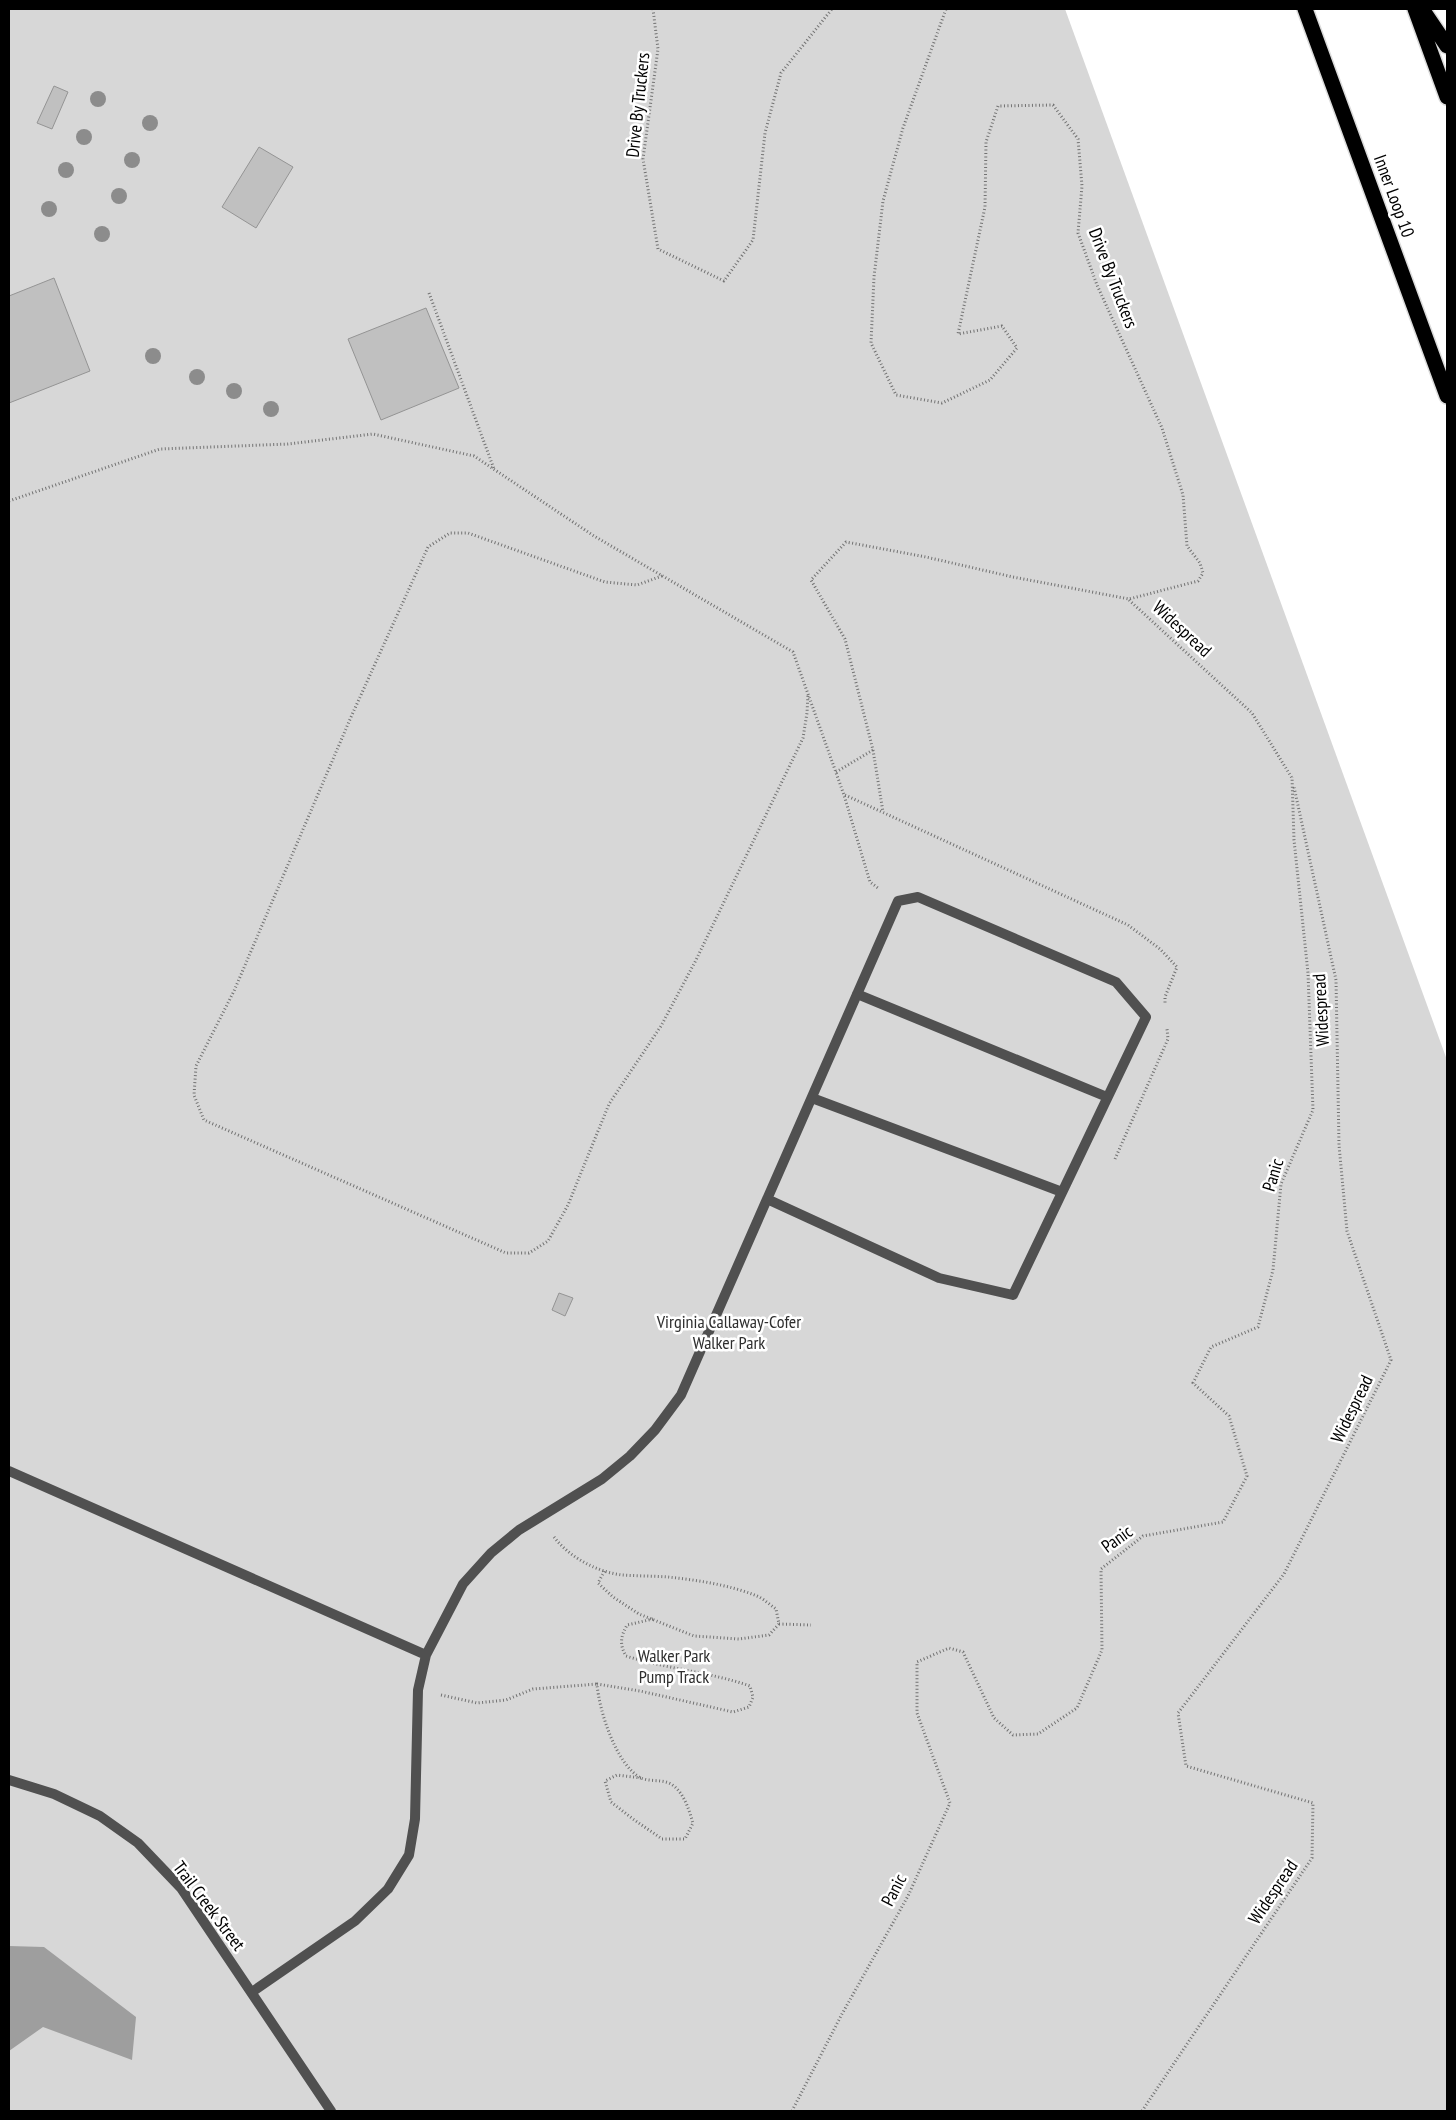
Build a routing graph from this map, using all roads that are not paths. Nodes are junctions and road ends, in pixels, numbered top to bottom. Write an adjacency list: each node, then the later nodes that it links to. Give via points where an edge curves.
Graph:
1 (1305, 9): 6 (highway, Inner Loop 10)
2 (1415, 9): 5 (highway)
3 (1422, 9): 4 (highway)
4 (1447, 46)
5 (1447, 98)
6 (1447, 396)
7 (857, 994): 8 (street); 8 (street, via 898,900 918,896 1116,982 1146,1017); 9 (street)
8 (1107, 1097): 10 (street)
9 (812, 1098): 10 (street); 11 (street)
10 (1062, 1192): 11 (street, via 1013,1295 939,1278)
11 (767, 1199): 13 (street, via 681,1395 655,1430 602,1479 519,1530 491,1553 463,1584)
12 (9, 1471): 13 (street)
13 (426, 1655): 15 (street, via 418,1690 415,1819 409,1855 388,1889 355,1921)
14 (9, 1780): 15 (street, Trail Creek Street, via 54,1794 100,1816 138,1843 180,1888)
15 (252, 1992): 16 (street, Trail Creek Street)
16 (331, 2111)

